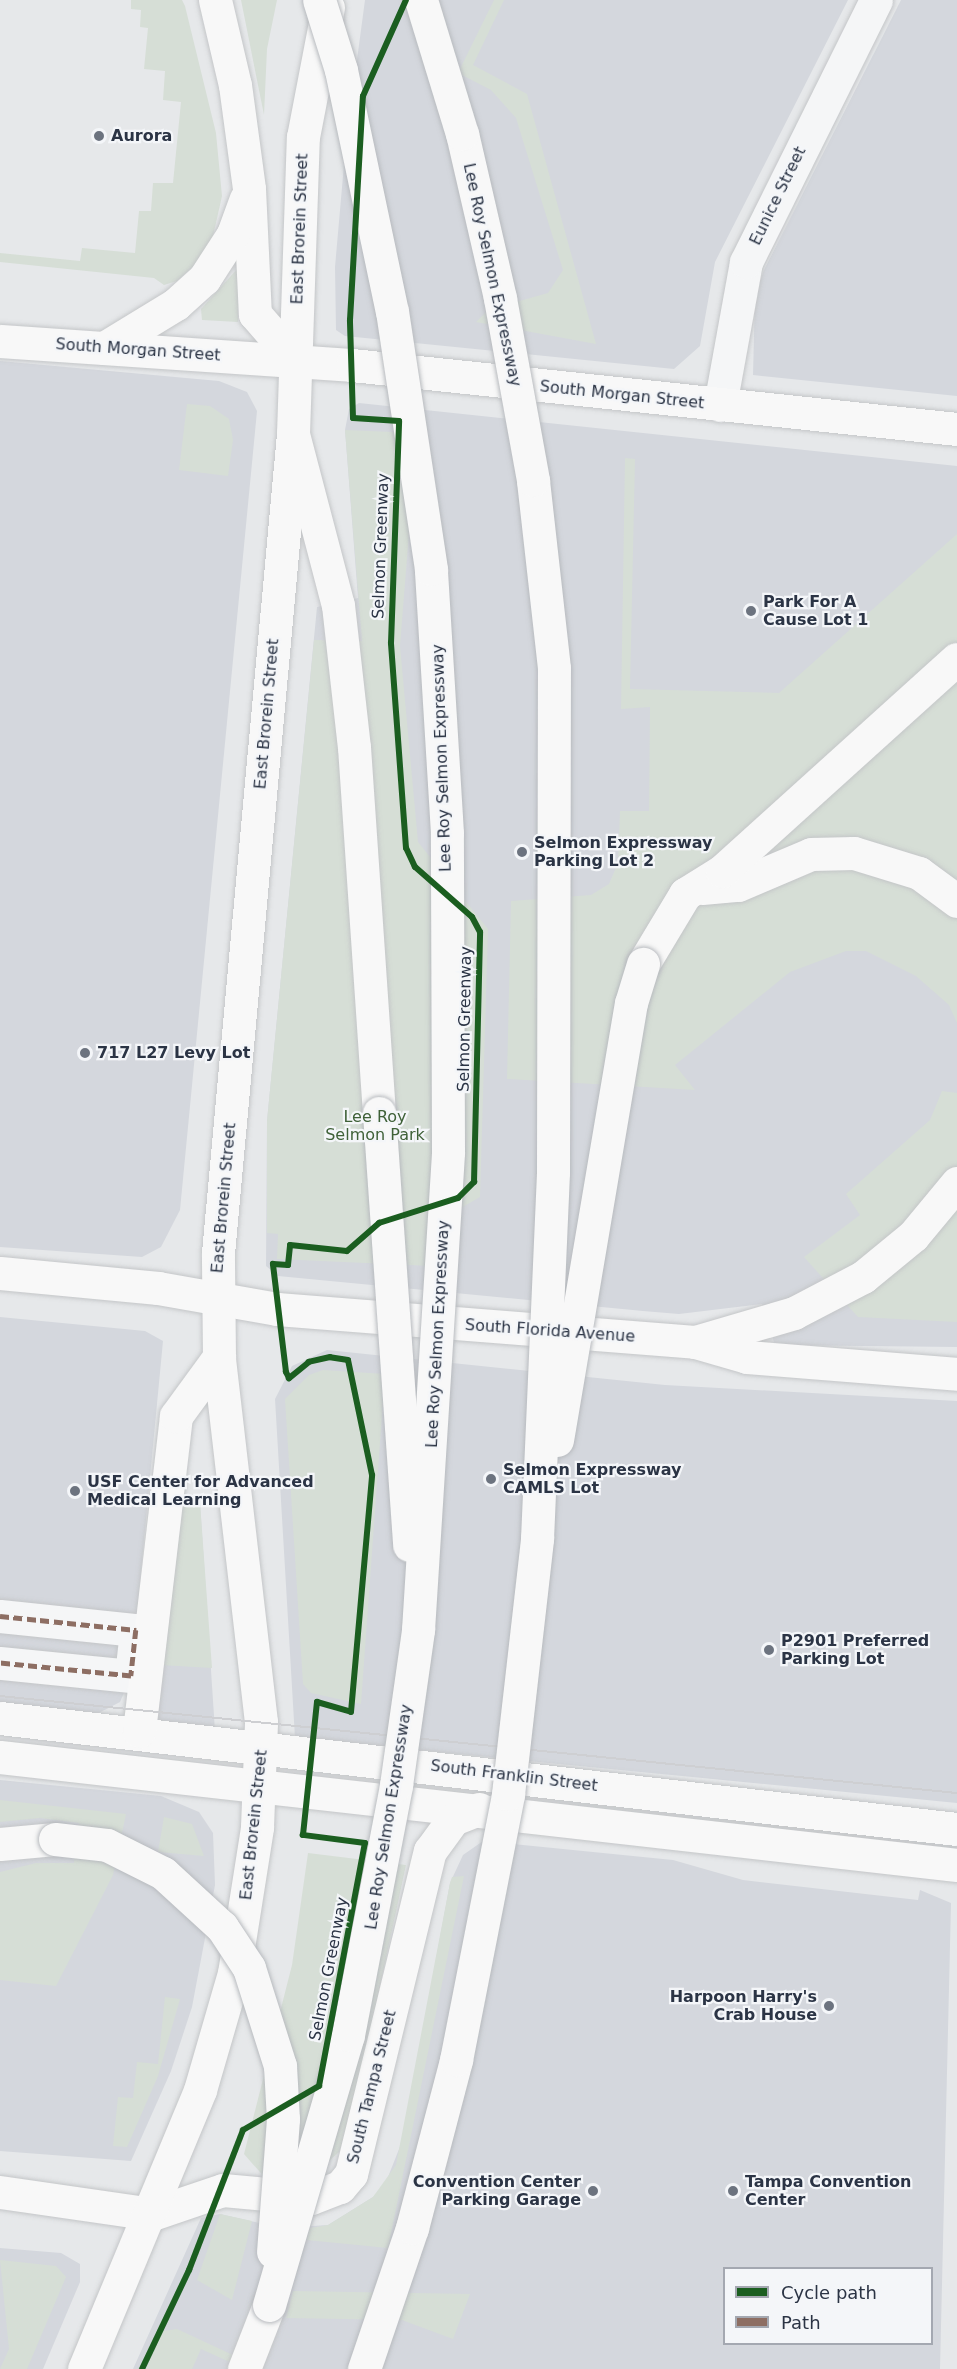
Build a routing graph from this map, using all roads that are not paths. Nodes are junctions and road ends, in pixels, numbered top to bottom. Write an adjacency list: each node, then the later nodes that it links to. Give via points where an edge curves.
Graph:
1 (319, 0): 24 (main road, Lee Roy Selmon Expressway, bridge, via 340,70 392,312 431,569 441,697 448,1152)
2 (329, 0): 9 (main road, East Brorein Street, via 303,137)
3 (421, 0): 22 (main road, Lee Roy Selmon Expressway, bridge, via 462,134 501,298 532,480 554,668 553,1172)
4 (876, 0): 10 (street, Eunice Street, via 746,262)
5 (218, 12): 6 (main road)
6 (249, 189): 8 (main road, via 232,234 204,279 176,304); 9 (main road, via 255,314)
7 (0, 340): 8 (main road, South Morgan Street)
8 (104, 348): 9 (main road, South Morgan Street)
9 (295, 360): 10 (main road, South Morgan Street); 12 (main road, East Brorein Street)
10 (720, 405): 11 (main road, South Morgan Street)
11 (957, 429)
12 (292, 434): 18 (main road, East Brorein Street); 24 (main road, bridge, via 339,616 379,1113 394,1372)
13 (957, 659): 14 (main road)
14 (700, 888): 15 (main road, via 738,885 812,854 854,853 919,873); 22 (main road, bridge, via 685,894 674,908 643,964 631,1003 575,1351)
15 (957, 901)
16 (957, 1183): 19 (main road, via 913,1236 863,1277 794,1313)
17 (0, 1273): 18 (main road, South Florida Avenue)
18 (217, 1299): 19 (main road, South Florida Avenue, via 289,1310); 20 (main road, East Brorein Street)
19 (695, 1342): 21 (main road, South Florida Avenue, via 758,1358)
20 (219, 1357): 27 (main road, via 176,1416); 28 (main road, East Brorein Street)
21 (957, 1374)
22 (537, 1539): 40 (main road, Lee Roy Selmon Expressway, bridge, via 522,1698 490,1896 431,2157)
23 (0, 1616): 25 (street, via 136,1630 131,1676)
24 (417, 1630): 37 (main road, Lee Roy Selmon Expressway, bridge, via 396,1785 348,2035)
25 (0, 1663)
26 (0, 1718): 27 (main road, South Franklin Street)
27 (139, 1731): 28 (main road, South Franklin Street)
28 (262, 1745): 30 (main road, East Brorein Street); 32 (main road, South Franklin Street)
29 (0, 1757): 30 (main road)
30 (260, 1789): 31 (main road); 36 (main road, East Brorein Street, via 234,1973 200,2090)
31 (479, 1809): 34 (main road); 36 (main road, South Tampa Street, via 453,1819 430,1851 351,2174 326,2196 223,2190)
32 (957, 1829)
33 (0, 1844): 37 (main road, bridge, via 55,1839 106,1845 163,1873 222,1927 249,1968 280,2066 282,2130)
34 (957, 1865)
35 (0, 2192): 36 (main road, South Tampa Street)
36 (152, 2214): 38 (main road, East Brorein Street)
37 (269, 2305): 39 (main road, Lee Roy Selmon Expressway)
38 (84, 2369)
39 (244, 2369)
40 (364, 2369)

